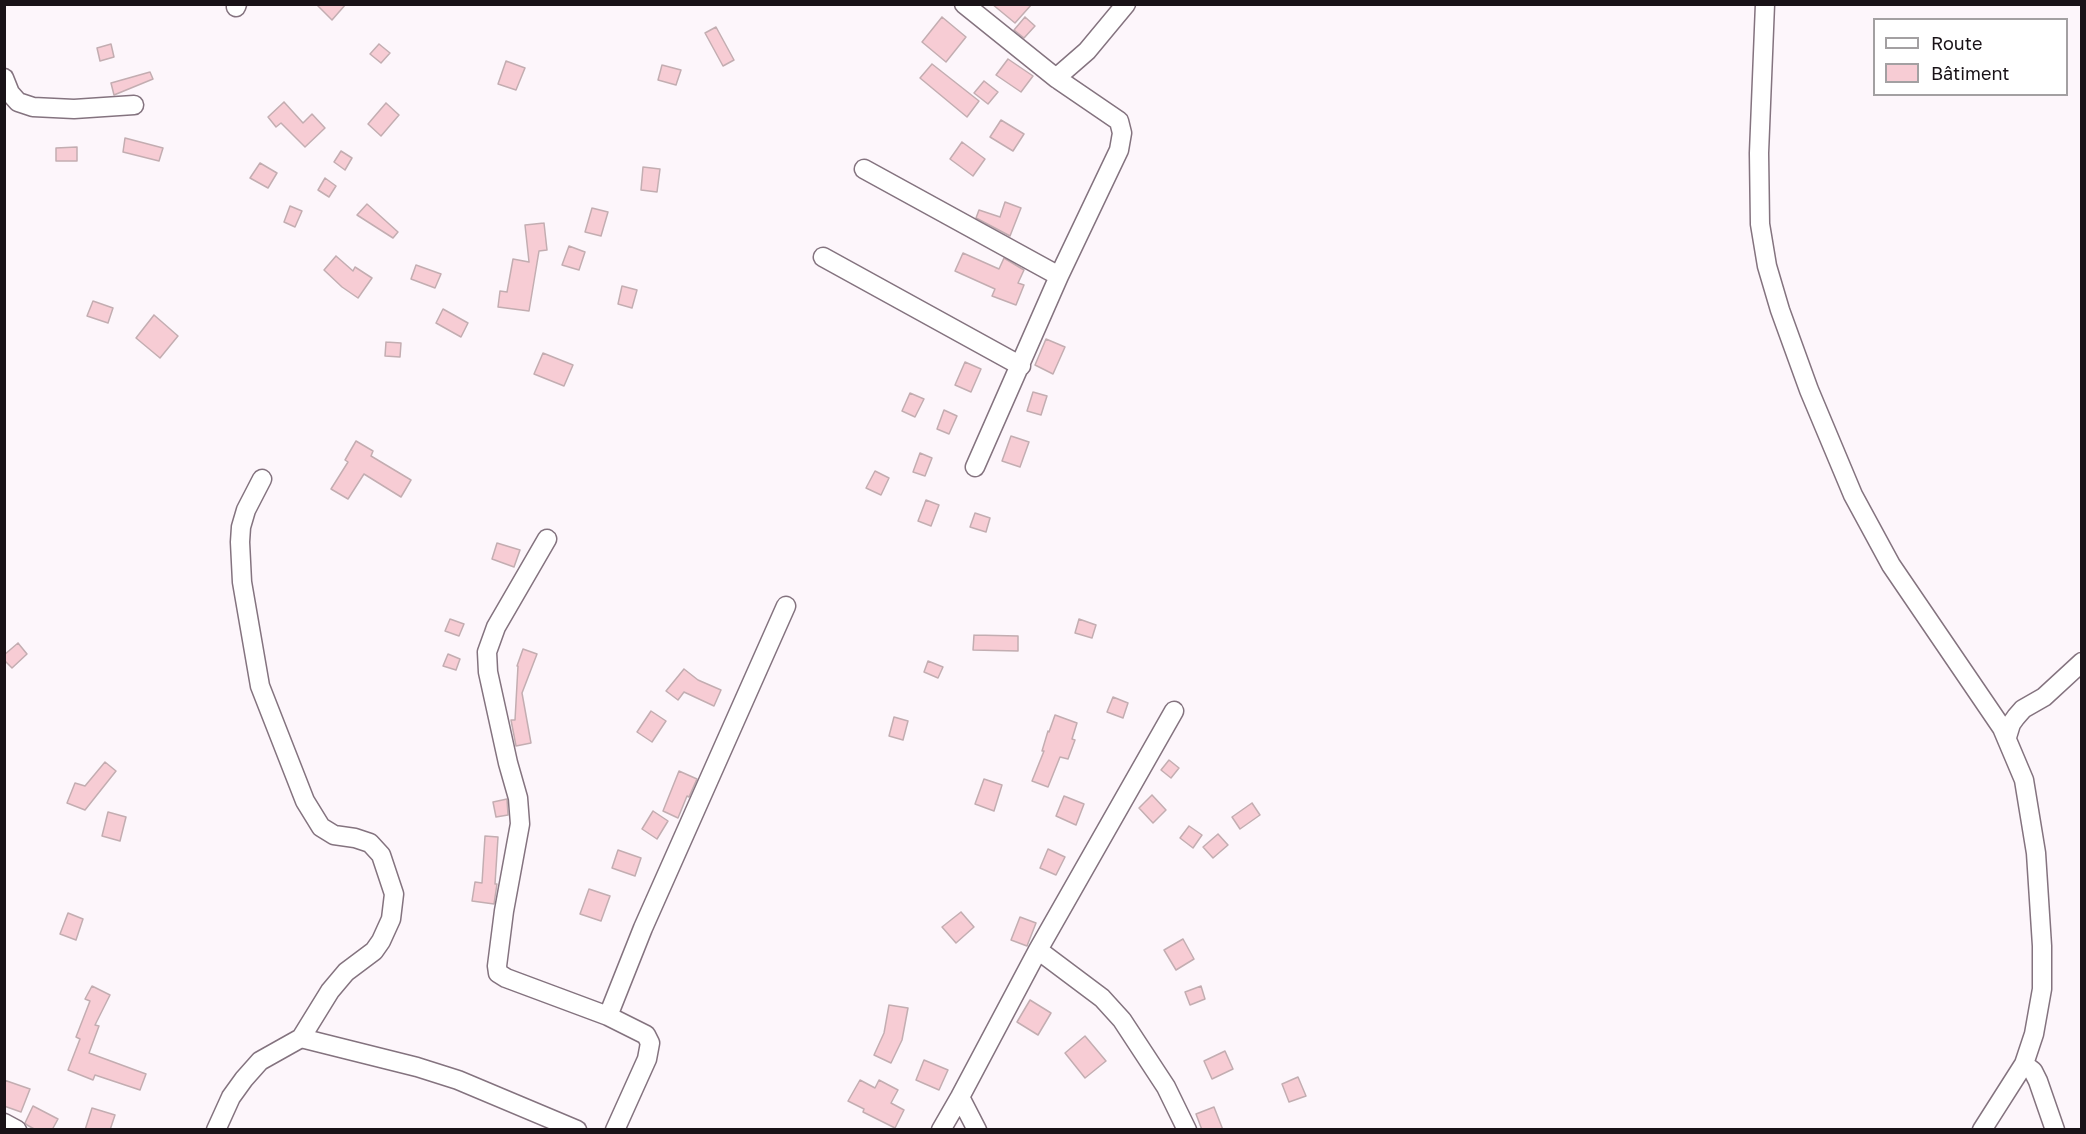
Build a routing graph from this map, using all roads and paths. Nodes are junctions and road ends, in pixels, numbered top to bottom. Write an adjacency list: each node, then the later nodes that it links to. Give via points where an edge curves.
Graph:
1 (1126, 4): 5 (street, via 1087,51)
2 (1765, 4): 16 (street, via 1760,224 1780,310 1854,495 1892,566)
3 (972, 7): 5 (street)
4 (4, 78): 6 (street, via 18,102 33,107)
5 (1056, 78): 9 (street, via 1119,121 1122,133 1119,150)
6 (134, 105)
7 (864, 169): 9 (street)
8 (823, 257): 10 (street)
9 (1059, 276): 10 (street)
10 (1021, 366): 11 (street)
11 (975, 467)
12 (262, 479): 22 (street, via 246,510 240,542 242,582 260,686 305,801 321,827 334,835 370,843 381,855 394,894 392,919 381,941 336,984)
13 (547, 538): 21 (street, via 496,627 487,652 520,824 497,966 498,973 506,978)
14 (786, 606): 21 (street)
15 (2082, 662): 17 (street, via 2044,697)
16 (1989, 709): 17 (street); 19 (street)
17 (2023, 709): 19 (street)
18 (1174, 711): 20 (street)
19 (2007, 737): 23 (street, via 2024,780 2036,853 2042,946 2042,989)
20 (1038, 950): 24 (street); 32 (street, via 1102,998 1122,1020 1166,1087)
21 (608, 1016): 29 (street, via 646,1035 650,1044)
22 (301, 1038): 26 (street, via 458,1080); 28 (street, via 260,1061 243,1078)
23 (2024, 1064): 33 (street); 34 (street, via 2038,1081)
24 (960, 1097): 30 (street); 31 (street)
25 (4, 1123): 27 (street)
26 (568, 1128)
27 (17, 1130)
28 (216, 1130)
29 (615, 1130)
30 (941, 1130)
31 (977, 1130)
32 (1187, 1130)
33 (1982, 1130)
34 (2055, 1130)

